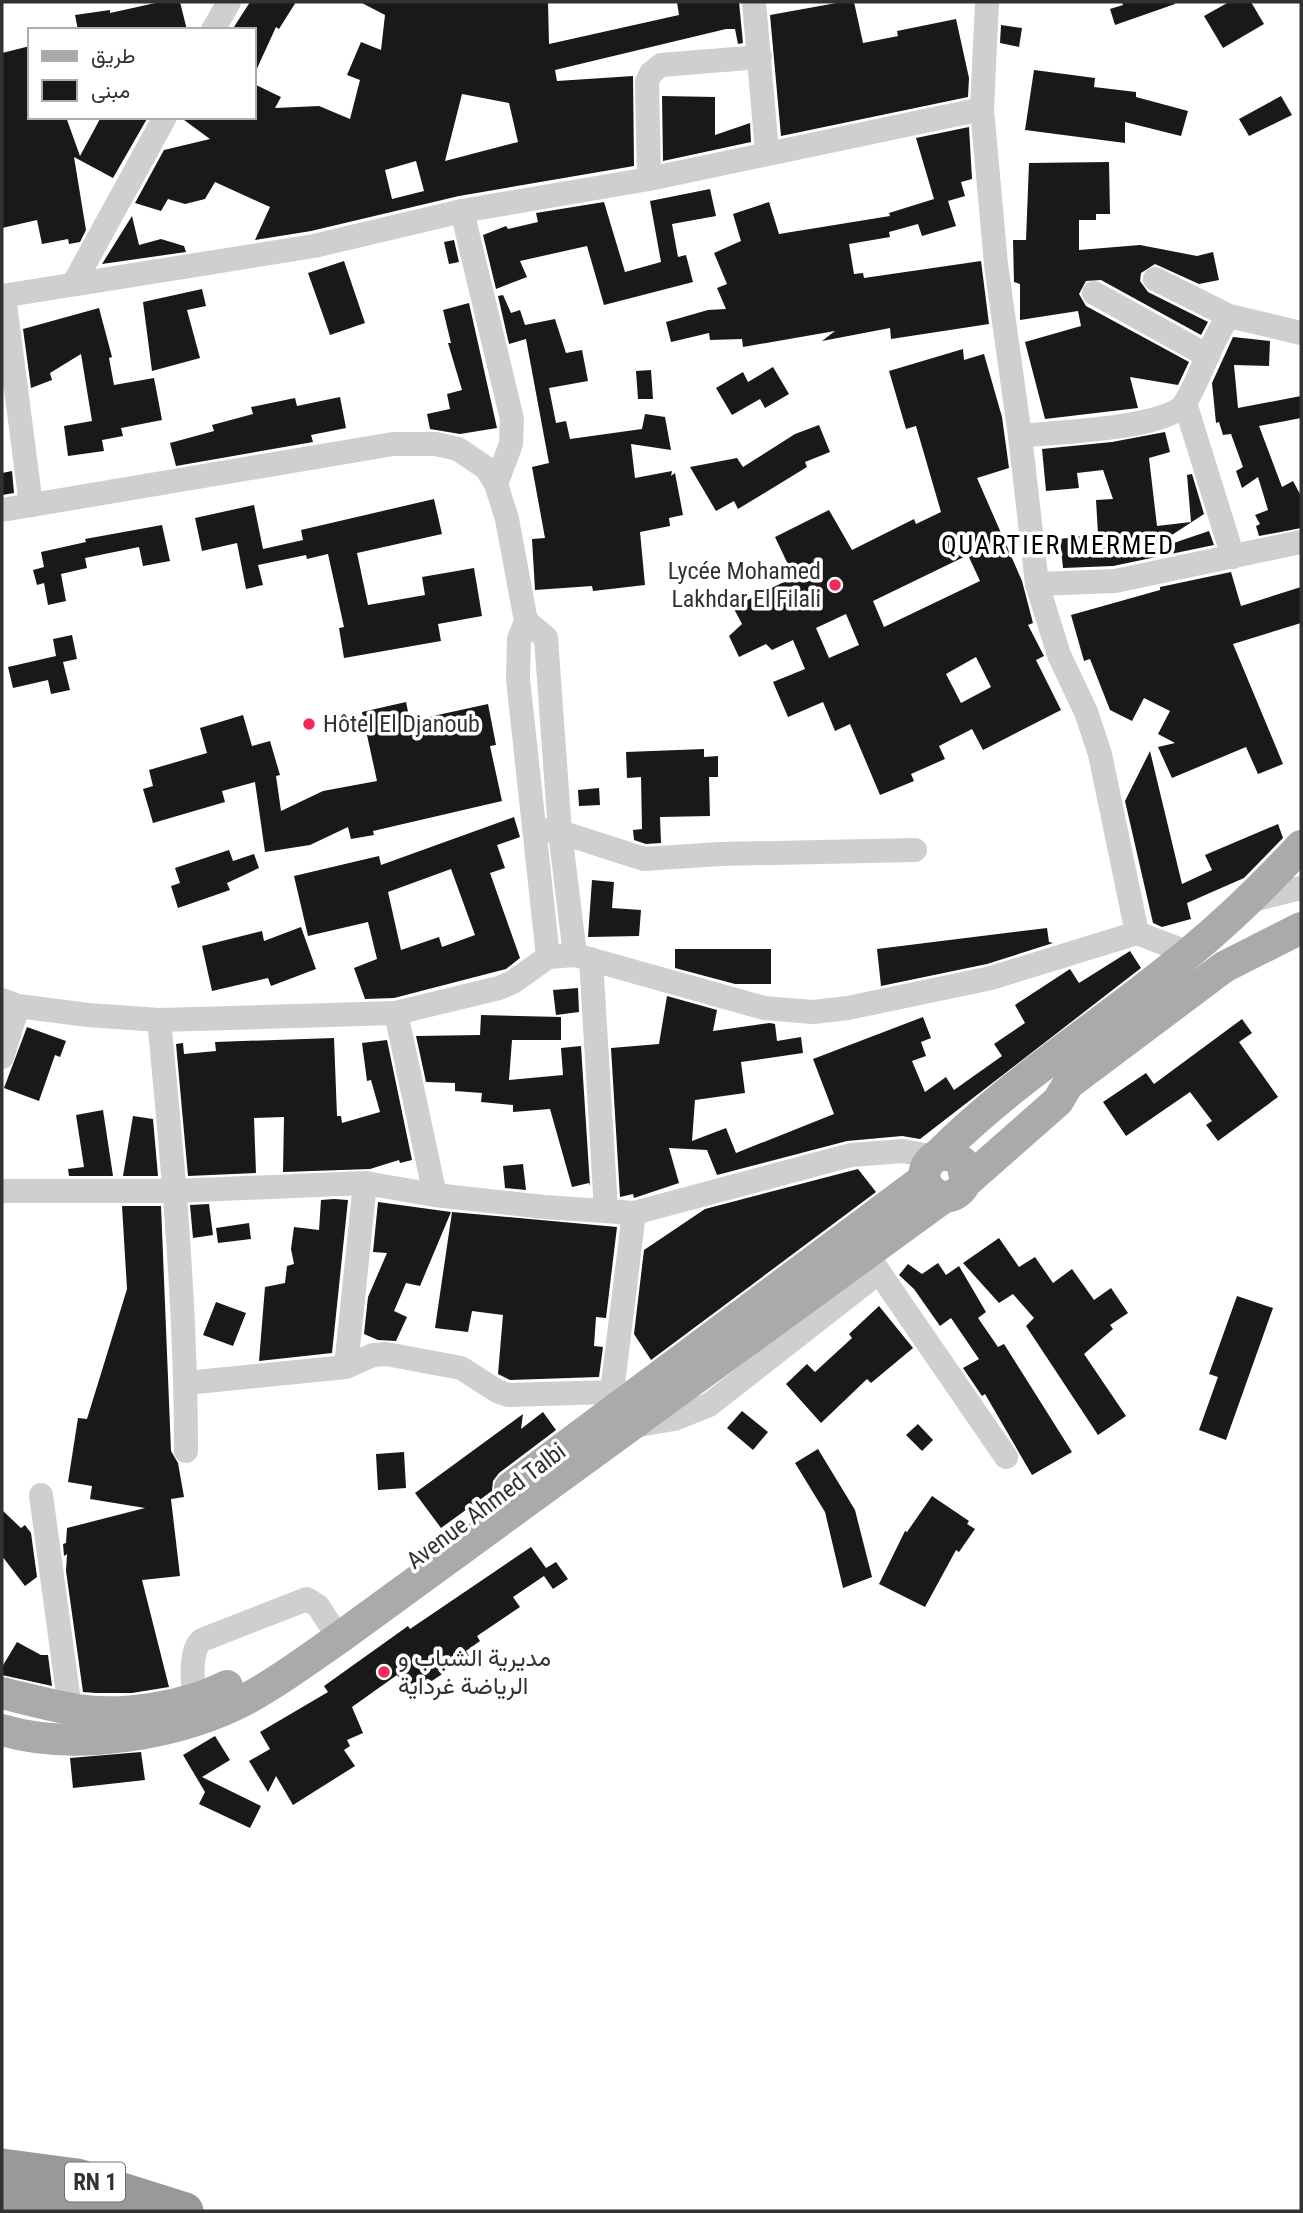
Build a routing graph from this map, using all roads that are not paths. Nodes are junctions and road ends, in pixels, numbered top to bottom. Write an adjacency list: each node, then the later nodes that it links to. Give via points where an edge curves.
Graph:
1 (229, 2): 4 (street)
2 (754, 2): 5 (street)
3 (987, 2): 6 (street)
4 (214, 28)
5 (761, 57): 8 (street); 9 (street, via 654,69 647,82)
6 (982, 108): 8 (street); 19 (street, via 996,264)
7 (164, 119): 12 (street)
8 (767, 152): 9 (street)
9 (649, 179): 10 (street)
10 (461, 211): 12 (street, via 288,250); 20 (street, via 512,419 512,444)
11 (1155, 279): 15 (street)
12 (74, 283): 14 (street)
13 (1094, 293): 17 (street)
14 (3, 296): 21 (street)
15 (1229, 316): 16 (street); 17 (street)
16 (1301, 333)
17 (1208, 356): 18 (street)
18 (1185, 403): 19 (street, via 1172,415 1153,421); 24 (street)
19 (1020, 436): 25 (street)
20 (496, 484): 21 (street, via 486,468 457,449 393,444); 26 (street, via 526,621 519,639 518,679)
21 (31, 505): 22 (street)
22 (2, 510)
23 (1301, 542): 24 (street)
24 (1233, 557): 25 (street, via 1115,581)
25 (1037, 584): 32 (street, via 1059,655 1100,754)
26 (548, 831): 28 (street, via 645,859); 34 (street); 35 (street)
27 (1301, 846): 30 (main road)
28 (915, 850)
29 (1301, 888): 30 (street)
30 (1249, 901): 33 (main road)
31 (1301, 928): 40 (main road, via 1224,967 1068,1084 1059,1082 1041,1093)
32 (1137, 933): 33 (street); 35 (street, via 991,978 813,1012 764,1008)
33 (1189, 953): 40 (main road, via 1052,1057)
34 (548, 957): 35 (street); 37 (street, via 507,985)
35 (583, 957): 45 (street)
36 (10, 1003): 38 (street); 39 (street)
37 (396, 1013): 38 (street); 44 (street)
38 (159, 1020): 43 (street)
39 (2, 1057)
40 (940, 1171): 46 (street, via 903,1151 851,1155); 47 (main road); 50 (main road, Avenue Ahmed Talbi)
41 (365, 1183): 43 (street); 44 (street); 48 (street)
42 (2, 1191): 43 (street)
43 (175, 1191): 49 (street)
44 (435, 1195): 45 (street)
45 (606, 1210): 46 (street)
46 (634, 1213): 50 (street)
47 (872, 1262): 50 (main road); 52 (street)
48 (346, 1367): 49 (street); 50 (street, via 373,1355 403,1355 460,1368 508,1395)
49 (186, 1383): 51 (street)
50 (621, 1408): 54 (main road, Avenue Ahmed Talbi)
51 (186, 1451)
52 (1006, 1457)
53 (41, 1495): 56 (street)
54 (334, 1630): 57 (main road, Avenue Ahmed Talbi); 57 (street, via 318,1606 307,1599 202,1640 194,1650)
55 (2, 1693): 56 (main road, Avenue Ahmed Talbi)
56 (70, 1709): 57 (main road, Avenue Ahmed Talbi)
57 (197, 1709): 58 (main road, via 171,1728 79,1741)
58 (2, 1730)
59 (2, 2167): 62 (highway, RN 1, via 76,2177)
60 (2, 2192): 61 (highway, RN 1)
61 (111, 2211)
62 (185, 2211)

